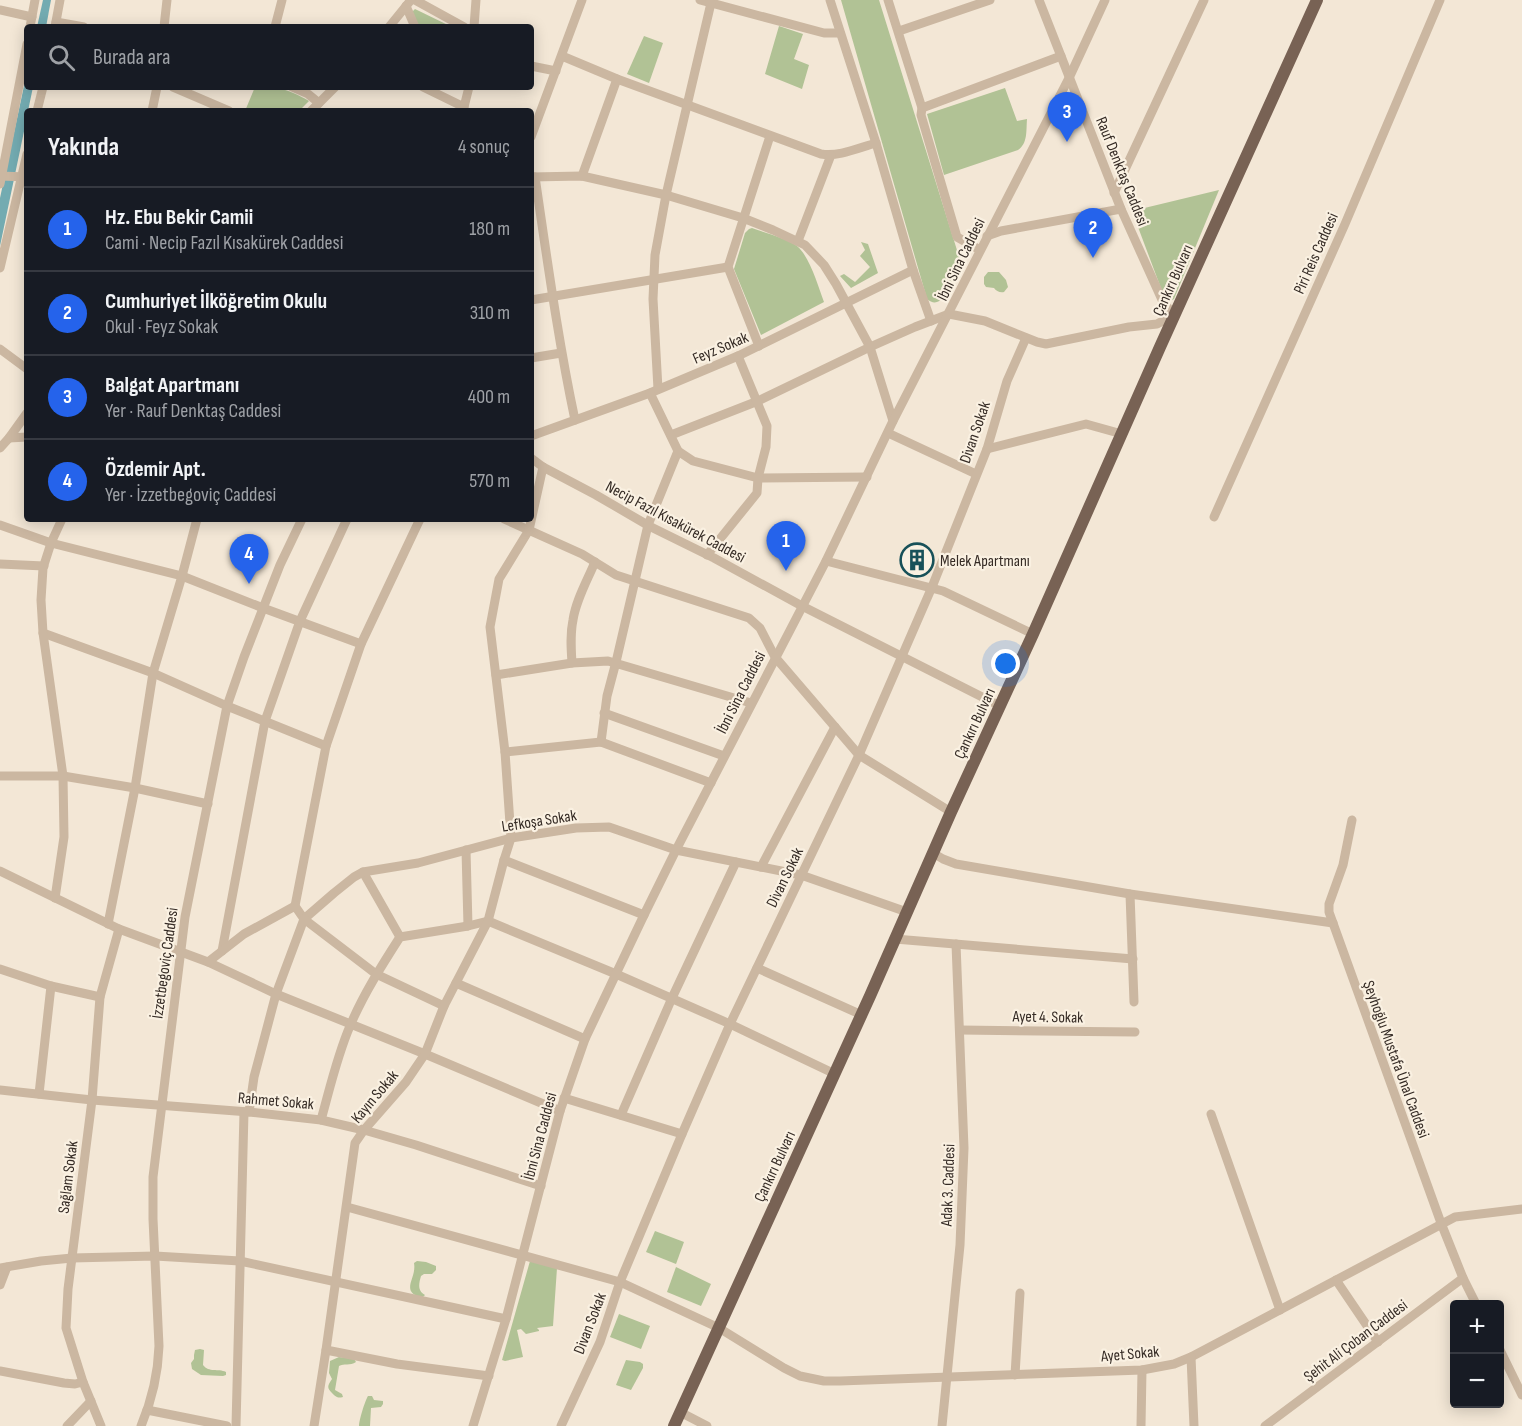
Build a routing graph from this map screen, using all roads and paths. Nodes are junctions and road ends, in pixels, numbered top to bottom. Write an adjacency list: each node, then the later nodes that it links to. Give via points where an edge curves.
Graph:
1 (35, 0): 19 (street)
2 (60, 0): 20 (street)
3 (168, 0): 21 (street)
4 (282, 0): 22 (street)
5 (476, 0): 26 (street)
6 (582, 0): 29 (street)
7 (700, 0): 17 (street)
8 (830, 0): 28 (street)
9 (888, 0): 27 (street)
10 (990, 0): 27 (street)
11 (1039, 0): 30 (street, Rauf Denktaş Caddesi)
12 (1105, 0): 34 (street, İbni Sina Caddesi)
13 (1204, 0): 60 (street)
14 (1317, 0): 75 (main road, Çankırı Bulvarı)
15 (1438, 0): 105 (street, Piri Reis Caddesi, via 1345,224)
16 (411, 2): 23 (street); 24 (street); 25 (street)
17 (711, 3): 28 (street, via 824,33); 43 (street)
18 (0, 10): 19 (street)
19 (31, 22)
20 (55, 24)
21 (164, 24)
22 (276, 24)
23 (392, 24)
24 (415, 24)
25 (458, 24)
26 (474, 24)
27 (899, 31): 50 (street)
28 (840, 33): 53 (street)
29 (562, 56): 33 (street); 35 (street)
30 (1061, 56): 34 (street, Rauf Denktaş Caddesi); 50 (street)
31 (24, 59): 58 (street)
32 (534, 67): 33 (street)
33 (556, 71): 51 (street)
34 (1069, 78): 60 (street, Rauf Denktaş Caddesi); 64 (street, İbni Sina Caddesi)
35 (617, 79): 43 (street); 55 (street)
36 (42, 90): 44 (street)
37 (156, 90): 45 (street)
38 (180, 90): 46 (street)
39 (299, 90): 47 (street, via 308,94)
40 (332, 90): 47 (street)
41 (428, 90): 48 (street)
42 (468, 90): 49 (street)
43 (687, 104): 52 (street); 61 (street)
44 (38, 108)
45 (153, 108)
46 (222, 108)
47 (316, 108)
48 (461, 108)
49 (463, 108)
50 (922, 108): 66 (street, via 957,237)
51 (534, 129)
52 (770, 136): 54 (street); 63 (street)
53 (876, 142): 54 (street); 69 (street)
54 (831, 155): 65 (street)
55 (582, 176): 57 (street); 61 (street)
56 (22, 177): 58 (street); 68 (street)
57 (534, 177)
58 (1, 178)
59 (534, 183): 71 (street)
60 (1114, 193): 62 (street, Rauf Denktaş Caddesi)
61 (666, 195): 63 (street); 70 (street)
62 (1121, 209): 64 (street); 75 (street, Rauf Denktaş Caddesi, via 1163,302)
63 (743, 218): 65 (street); 67 (street)
64 (987, 236): 66 (street, İbni Sina Caddesi)
65 (798, 241): 73 (street, via 824,265)
66 (980, 250): 74 (street, İbni Sina Caddesi)
67 (728, 267): 70 (street); 78 (street)
68 (0, 268)
69 (913, 270): 73 (street, Feyz Sokak); 76 (street)
70 (653, 280): 71 (street); 85 (street)
71 (552, 296): 72 (street); 81 (street)
72 (534, 299)
73 (847, 303): 78 (street, Feyz Sokak); 79 (street)
74 (949, 314): 76 (street); 77 (street, via 985,321); 89 (street, İbni Sina Caddesi)
75 (1174, 315): 77 (street, via 1157,324 1046,344); 91 (main road, Çankırı Bulvarı)
76 (931, 321): 79 (street)
77 (1026, 338): 97 (street, Divan Sokak, via 1007,381)
78 (759, 346): 82 (street, Feyz Sokak)
79 (870, 347): 86 (street); 89 (street)
80 (0, 349): 84 (street)
81 (561, 353): 83 (street); 88 (street)
82 (738, 356): 85 (street, Feyz Sokak); 86 (street)
83 (534, 358)
84 (24, 367)
85 (654, 391): 88 (street, Feyz Sokak); 93 (street)
86 (758, 401): 93 (street); 103 (street, via 767,426)
87 (24, 417): 95 (street)
88 (575, 420): 92 (street, Feyz Sokak)
89 (893, 422): 90 (street, İbni Sina Caddesi)
90 (888, 433): 101 (street); 102 (street, İbni Sina Caddesi)
91 (1122, 434): 97 (street, via 1086,424); 129 (main road, Çankırı Bulvarı)
92 (534, 435)
93 (671, 435): 98 (street)
94 (24, 437): 95 (street)
95 (9, 438): 96 (street)
96 (0, 448)
97 (987, 449): 101 (street, Divan Sokak)
98 (678, 451): 103 (street, via 693,461); 114 (street)
99 (534, 460): 100 (street, Necip Fazıl Kısakürek Caddesi)
100 (543, 467): 104 (street); 114 (street, Necip Fazıl Kısakürek Caddesi)
101 (976, 474): 124 (street, Divan Sokak)
102 (867, 477): 103 (street); 118 (street, İbni Sina Caddesi)
103 (758, 478): 117 (street, via 757,494)
104 (534, 508)
105 (1214, 517)
106 (61, 522): 116 (street)
107 (196, 522): 122 (street)
108 (301, 522): 126 (street, İzzetbegoviç Caddesi)
109 (346, 522): 127 (street)
110 (419, 522): 130 (street)
111 (511, 522): 115 (street)
112 (531, 522): 115 (street)
113 (0, 525): 116 (street)
114 (648, 525): 117 (street, Necip Fazıl Kısakürek Caddesi); 123 (street)
115 (529, 530): 119 (street); 136 (street, via 499,579 490,627)
116 (51, 543): 121 (street); 122 (street)
117 (707, 555): 125 (street, Necip Fazıl Kısakürek Caddesi)
118 (826, 561): 124 (street); 125 (street, İbni Sina Caddesi)
119 (595, 562): 123 (street); 134 (street, via 573,619)
120 (0, 564): 121 (street)
121 (44, 566): 128 (street)
122 (182, 576): 126 (street); 135 (street)
123 (635, 581): 132 (street, via 749,618 760,628); 133 (street)
124 (932, 587): 129 (street); 131 (street, Divan Sokak)
125 (802, 606): 131 (street, Necip Fazıl Kısakürek Caddesi); 132 (street, İbni Sina Caddesi)
126 (263, 608): 127 (street); 138 (street, İzzetbegoviç Caddesi)
127 (300, 621): 130 (street); 141 (street)
128 (43, 633): 135 (street); 149 (street)
129 (1033, 634): 139 (main road, Çankırı Bulvarı)
130 (361, 644): 144 (street)
131 (901, 656): 139 (street, Necip Fazıl Kısakürek Caddesi); 146 (street, Divan Sokak)
132 (775, 657): 137 (street, İbni Sina Caddesi); 142 (street)
133 (616, 662): 134 (street); 137 (street); 140 (street)
134 (572, 663): 136 (street)
135 (153, 673): 138 (street); 151 (street)
136 (495, 675): 145 (street)
137 (751, 703): 147 (street, İbni Sina Caddesi)
138 (227, 706): 141 (street); 152 (street, İzzetbegoviç Caddesi)
139 (1000, 706): 153 (main road, Çankırı Bulvarı)
140 (604, 713): 143 (street); 147 (street)
141 (265, 721): 144 (street); 179 (street)
142 (835, 727): 146 (street); 161 (street)
143 (601, 742): 145 (street); 150 (street)
144 (326, 746): 167 (street)
145 (505, 752): 155 (street)
146 (859, 755): 153 (street); 164 (street, Divan Sokak)
147 (724, 756): 150 (street, İbni Sina Caddesi)
148 (0, 776): 149 (street)
149 (63, 776): 151 (street); 166 (street, via 64,837)
150 (711, 783): 157 (street, İbni Sina Caddesi)
151 (135, 788): 152 (street); 173 (street)
152 (208, 804): 180 (street, İzzetbegoviç Caddesi)
153 (951, 812): 158 (main road, Çankırı Bulvarı)
154 (1352, 820): 172 (street, Şeyhoğlu Mustafa Ünal Caddesi, via 1343,865 1329,904)
155 (512, 838): 156 (street, Lefkoşa Sokak); 157 (street, Lefkoşa Sokak, via 609,827); 159 (street, Kayın Sokak)
156 (466, 850): 163 (street, Lefkoşa Sokak); 174 (street)
157 (676, 850): 160 (street, Lefkoşa Sokak); 169 (street, İbni Sina Caddesi)
158 (933, 853): 165 (street, via 956,864); 168 (main road, Çankırı Bulvarı)
159 (504, 860): 169 (street); 171 (street, Kayın Sokak)
160 (736, 862): 161 (street, Lefkoşa Sokak); 191 (street)
161 (761, 867): 164 (street, Lefkoşa Sokak)
162 (0, 871): 166 (street)
163 (363, 872): 170 (street, Lefkoşa Sokak); 176 (street)
164 (801, 875): 168 (street, Lefkoşa Sokak); 183 (street, Divan Sokak)
165 (1130, 894): 172 (street); 181 (street)
166 (55, 898): 173 (street)
167 (295, 906): 170 (street); 179 (street)
168 (907, 912): 177 (main road, Çankırı Bulvarı)
169 (644, 915): 186 (street, İbni Sina Caddesi)
170 (304, 919): 185 (street); 189 (street)
171 (488, 921): 174 (street); 186 (street); 187 (street, Kayın Sokak)
172 (1333, 923): 217 (street, Şeyhoğlu Mustafa Ünal Caddesi)
173 (108, 924): 175 (street)
174 (468, 926): 176 (street)
175 (119, 929): 180 (street); 190 (street, Sağlam Sokak)
176 (400, 937): 185 (street)
177 (895, 939): 178 (street); 194 (main road, Çankırı Bulvarı)
178 (956, 945): 181 (street); 197 (street, Adak 3. Caddesi)
179 (222, 951): 182 (street)
180 (180, 953): 182 (street); 206 (street, İzzetbegoviç Caddesi)
181 (1133, 959): 192 (street)
182 (208, 962): 189 (street)
183 (757, 968): 194 (street); 196 (street, Divan Sokak)
184 (0, 969): 188 (street)
185 (376, 974): 193 (street); 195 (street)
186 (616, 974): 191 (street); 199 (street, İbni Sina Caddesi)
187 (456, 983): 193 (street, Kayın Sokak); 199 (street)
188 (51, 986): 190 (street); 203 (street)
189 (276, 994): 195 (street); 208 (street)
190 (100, 997): 205 (street, Sağlam Sokak)
191 (672, 998): 196 (street); 210 (street)
192 (1134, 1002)
193 (444, 1006): 200 (street, Kayın Sokak)
194 (861, 1015): 201 (main road, Çankırı Bulvarı)
195 (351, 1024): 200 (street); 211 (street)
196 (730, 1024): 201 (street); 213 (street, Divan Sokak)
197 (960, 1030): 198 (street, Ayet 4. Sokak); 241 (street, Adak 3. Caddesi, via 962,1213)
198 (1135, 1032)
199 (585, 1039): 204 (street, İbni Sina Caddesi)
200 (425, 1054): 207 (street); 212 (street, Kayın Sokak, via 406,1083)
201 (835, 1074): 232 (main road, Çankırı Bulvarı)
202 (0, 1090): 203 (street, Rahmet Sokak)
203 (39, 1094): 205 (street, Rahmet Sokak)
204 (564, 1098): 207 (street, İbni Sina Caddesi); 210 (street)
205 (92, 1100): 206 (street, Rahmet Sokak); 220 (street, Sağlam Sokak)
206 (162, 1106): 208 (street, Rahmet Sokak); 219 (street, İzzetbegoviç Caddesi, via 153,1177)
207 (560, 1111): 214 (street, İbni Sina Caddesi)
208 (246, 1112): 211 (street, Rahmet Sokak); 221 (street)
209 (1211, 1114): 230 (street)
210 (621, 1115): 213 (street)
211 (321, 1119): 212 (street, Rahmet Sokak)
212 (363, 1130): 214 (street, Rahmet Sokak); 215 (street, Kayın Sokak, via 355,1143)
213 (682, 1134): 225 (street, Divan Sokak)
214 (541, 1186): 218 (street, İbni Sina Caddesi)
215 (346, 1207): 218 (street, Ayet Sokak); 226 (street, Kayın Sokak)
216 (1522, 1209): 217 (street, Ayet Sokak, via 1455,1217)
217 (1441, 1223): 223 (street, Şeyhoğlu Mustafa Ünal Caddesi); 224 (street, Ayet Sokak)
218 (523, 1255): 225 (street, Ayet Sokak); 231 (street, İbni Sina Caddesi)
219 (155, 1256): 220 (street); 221 (street); 245 (street, İzzetbegoviç Caddesi, via 159,1346 155,1384)
220 (72, 1258): 222 (street); 242 (street, Sağlam Sokak, via 66,1328)
221 (240, 1262): 226 (street); 251 (street)
222 (4, 1268): 227 (street)
223 (1463, 1278): 229 (street, Şeyhoğlu Mustafa Ünal Caddesi); 233 (street, Şehit Ali Çoban Caddesi)
224 (1336, 1280): 230 (street, Ayet Sokak); 233 (street)
225 (620, 1282): 232 (street, Ayet Sokak); 254 (street, Divan Sokak, via 600,1342)
226 (335, 1283): 231 (street); 234 (street, Kayın Sokak)
227 (0, 1285)
228 (1020, 1293): 240 (street)
229 (1474, 1300)
230 (1280, 1310): 236 (street, Ayet Sokak)
231 (506, 1319): 239 (street, İbni Sina Caddesi)
232 (719, 1328): 241 (street, Ayet Sokak, via 784,1368 811,1379); 246 (main road, Çankırı Bulvarı)
233 (1378, 1342): 260 (street, Şehit Ali Çoban Caddesi)
234 (326, 1350): 239 (street); 252 (street, Kayın Sokak)
235 (1502, 1354): 243 (street)
236 (1191, 1358): 237 (street, Ayet Sokak); 259 (street)
237 (1142, 1370): 240 (street, Ayet Sokak); 258 (street)
238 (0, 1371): 242 (street, via 64,1383)
239 (489, 1376): 253 (street, İbni Sina Caddesi)
240 (1015, 1376): 241 (street, Ayet Sokak)
241 (946, 1377): 257 (street, Adak 3. Caddesi)
242 (83, 1382): 244 (street, Sağlam Sokak)
243 (1522, 1395)
244 (91, 1401): 247 (street); 248 (street, Sağlam Sokak)
245 (147, 1410): 249 (street, İzzetbegoviç Caddesi); 250 (street)
246 (680, 1412): 255 (main road, Çankırı Bulvarı); 256 (street)
247 (67, 1426)
248 (101, 1426)
249 (141, 1426)
250 (227, 1426)
251 (236, 1426)
252 (314, 1426)
253 (473, 1426)
254 (561, 1426)
255 (674, 1426)
256 (707, 1426)
257 (942, 1426)
258 (1141, 1426)
259 (1194, 1426)
260 (1265, 1426)

